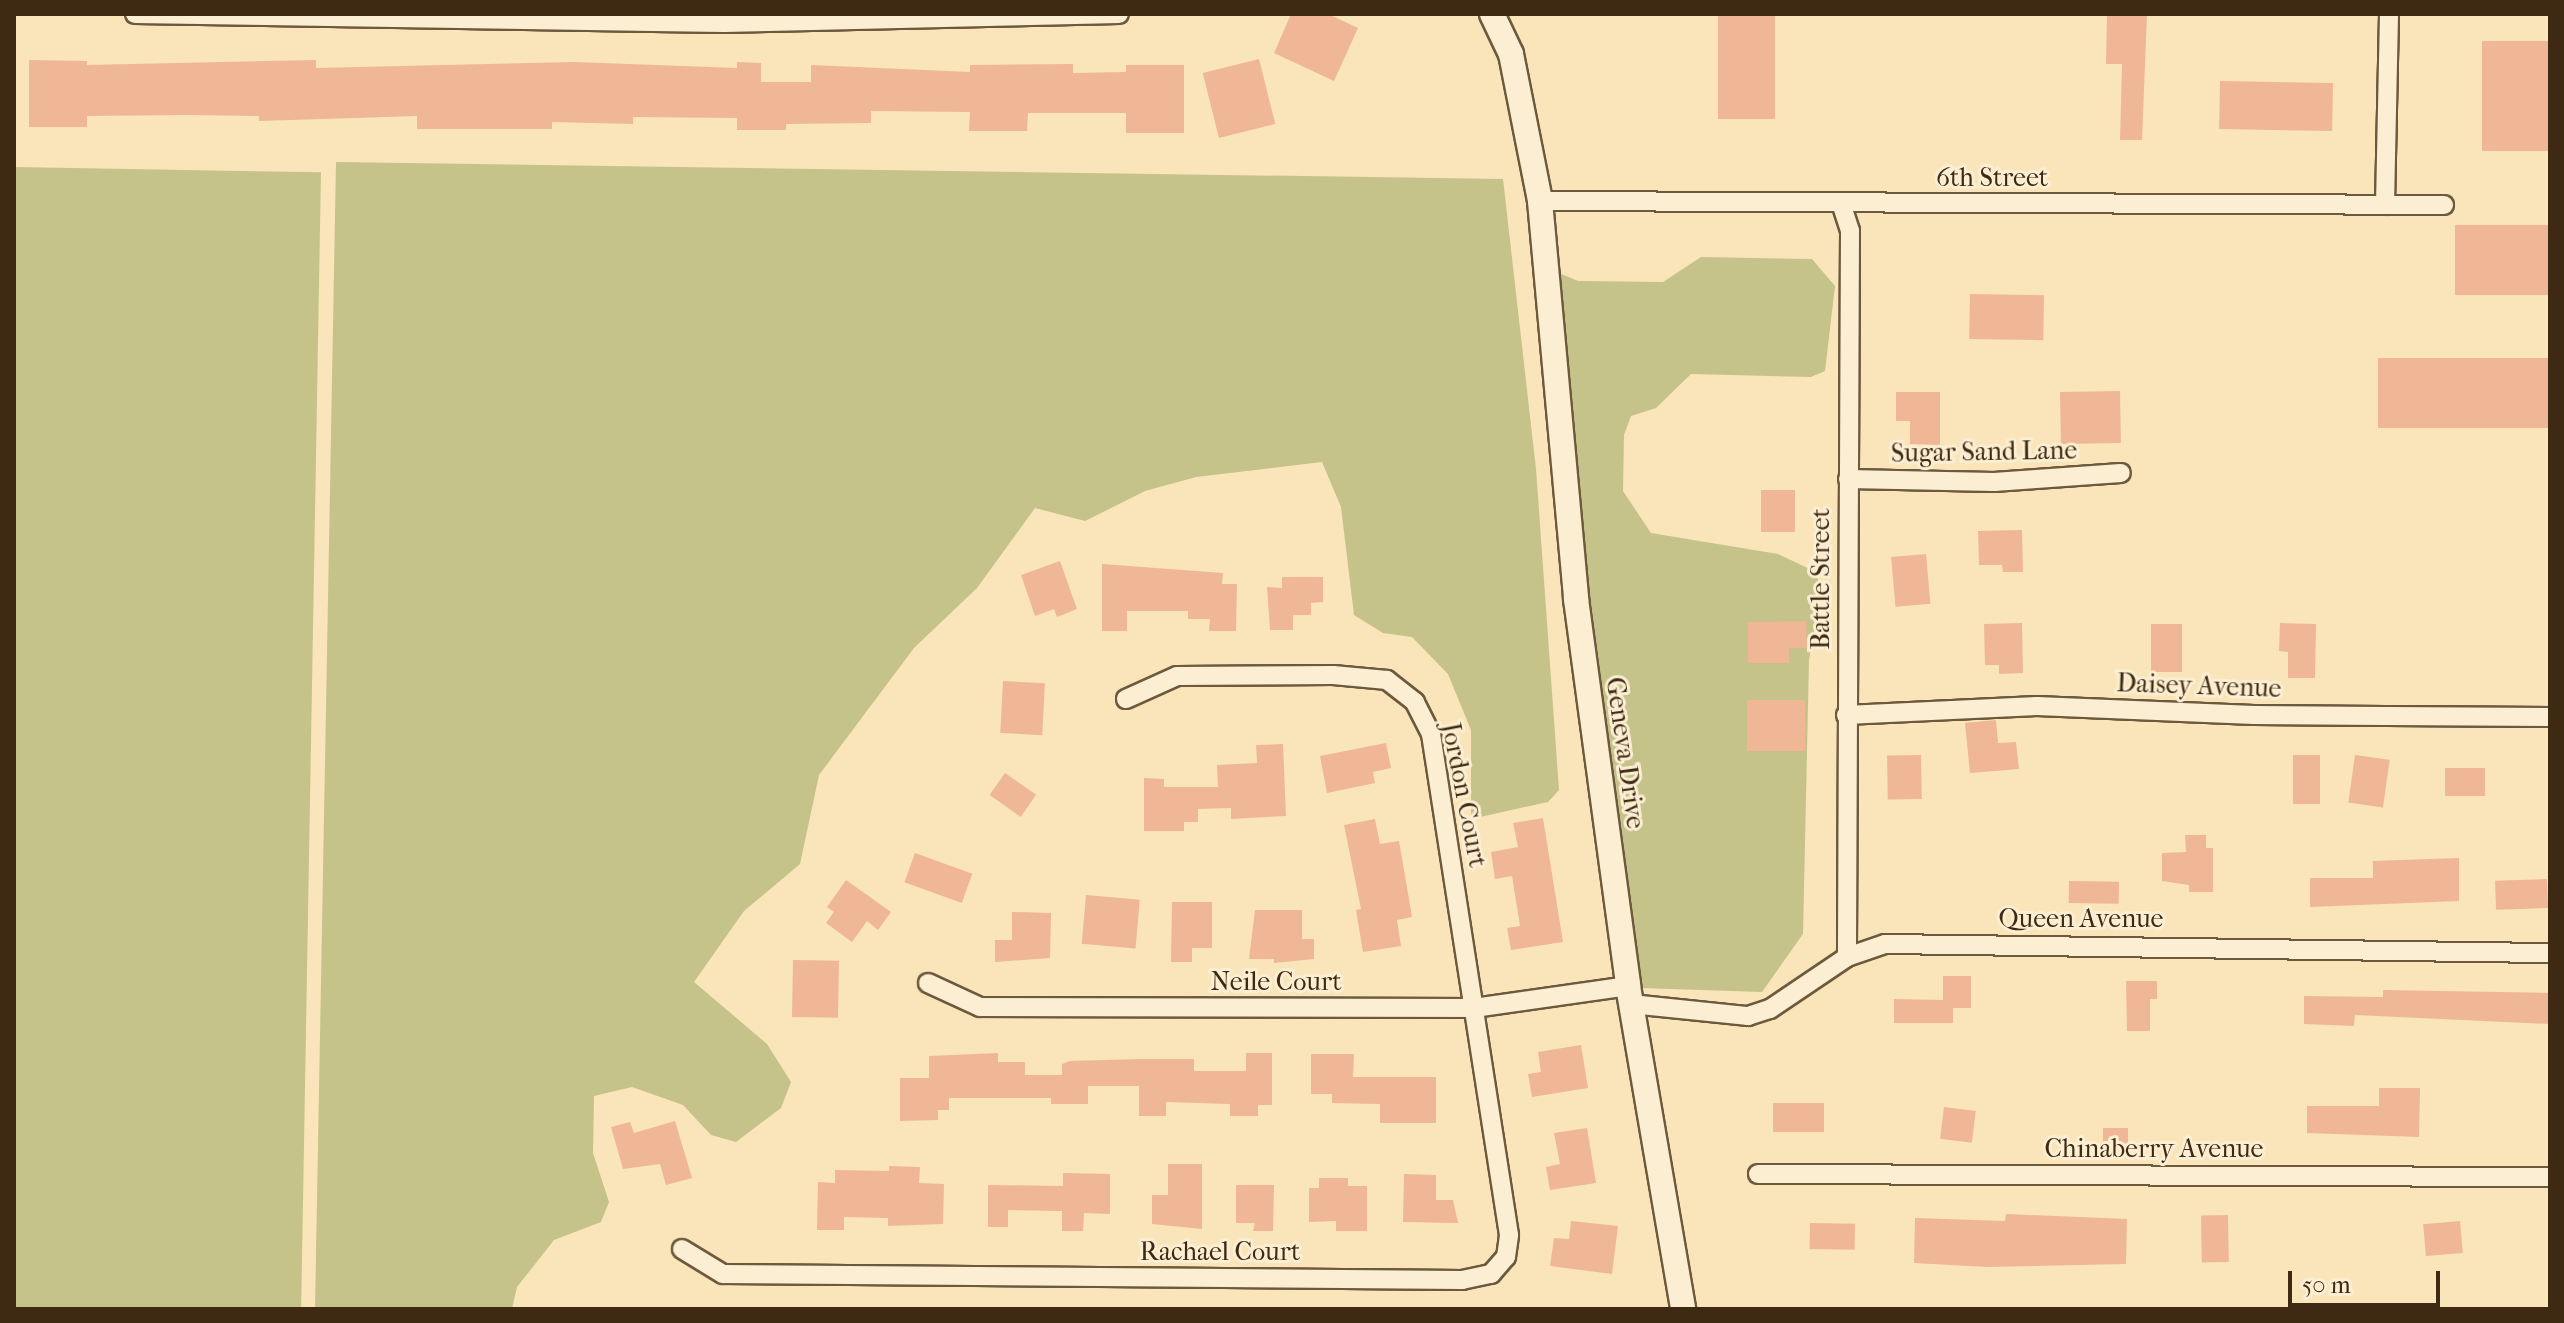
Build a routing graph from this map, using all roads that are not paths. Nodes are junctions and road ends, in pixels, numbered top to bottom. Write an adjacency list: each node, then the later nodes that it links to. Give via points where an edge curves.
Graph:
1 (135, 14): 2 (street)
2 (172, 14): 7 (street)
3 (1119, 14): 6 (street)
4 (1492, 14): 9 (main road, Geneva Drive, via 1511,54)
5 (2389, 14): 11 (street)
6 (1047, 15): 8 (street)
7 (455, 16): 8 (street)
8 (740, 18)
9 (1540, 201): 10 (street, 6th Street); 21 (main road, Geneva Drive, via 1576,599)
10 (1841, 203): 11 (street, 6th Street); 14 (street, Battle Street, via 1850,231)
11 (2385, 205): 12 (street, 6th Street)
12 (2444, 205)
13 (2121, 473): 14 (street, Sugar Sand Lane, via 1994,482)
14 (1848, 479): 16 (street, Battle Street)
15 (1126, 699): 22 (street, Jordon Court, via 1177,676 1333,675 1387,680 1415,702 1431,734)
16 (1846, 715): 17 (street, Daisey Avenue, via 2037,706 2254,715); 19 (street, Battle Street)
17 (2550, 717)
18 (2550, 953): 19 (street, Queen Avenue, via 1885,944)
19 (1847, 957): 21 (street, Queen Avenue, via 1770,1009 1748,1016)
20 (928, 983): 22 (street, Neile Court, via 980,1007)
21 (1630, 995): 22 (street, Neile Court); 26 (main road, Geneva Drive)
22 (1474, 1008): 25 (street, Rachael Court, via 1509,1235 1506,1257 1491,1274 1462,1280 723,1274)
23 (1758, 1174): 24 (street, Chinaberry Avenue)
24 (2550, 1177)
25 (682, 1249)
26 (1683, 1309)

